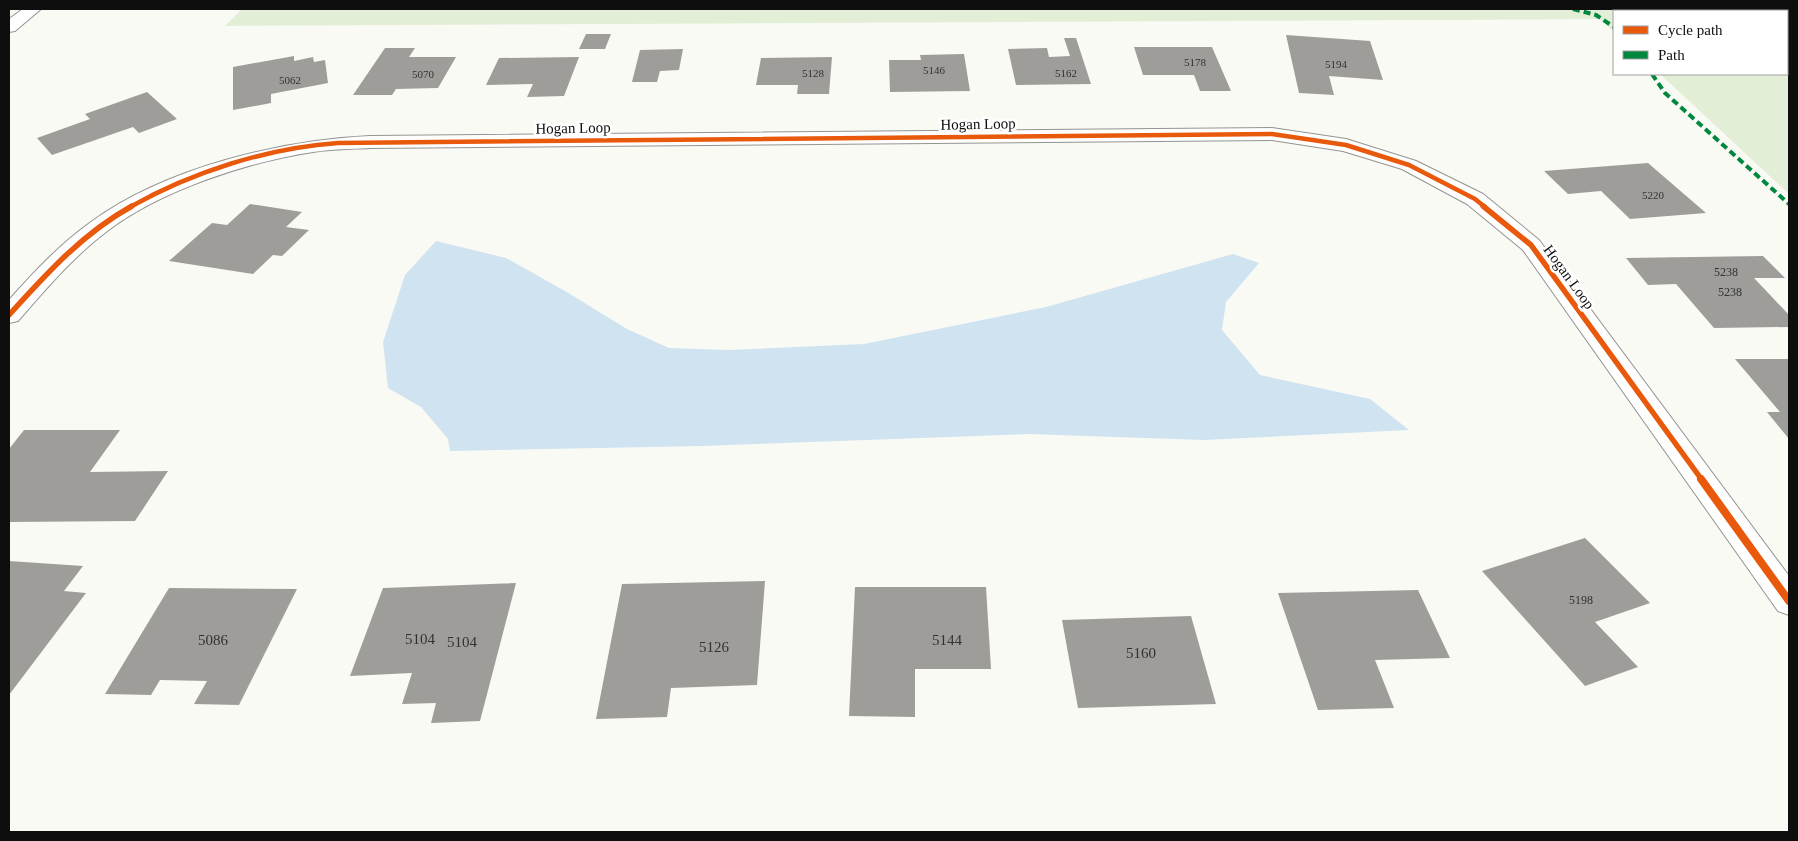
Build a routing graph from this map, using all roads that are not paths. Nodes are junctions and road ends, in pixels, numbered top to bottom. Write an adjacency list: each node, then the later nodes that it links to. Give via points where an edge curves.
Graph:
1 (33, 9): 2 (street)
2 (9, 27)
3 (9, 315): 4 (street, Hogan Loop, via 62,258 113,217 170,188 234,164 306,146 370,142 1262,134 1346,145 1409,165 1475,199 1531,245)
4 (1789, 601)

